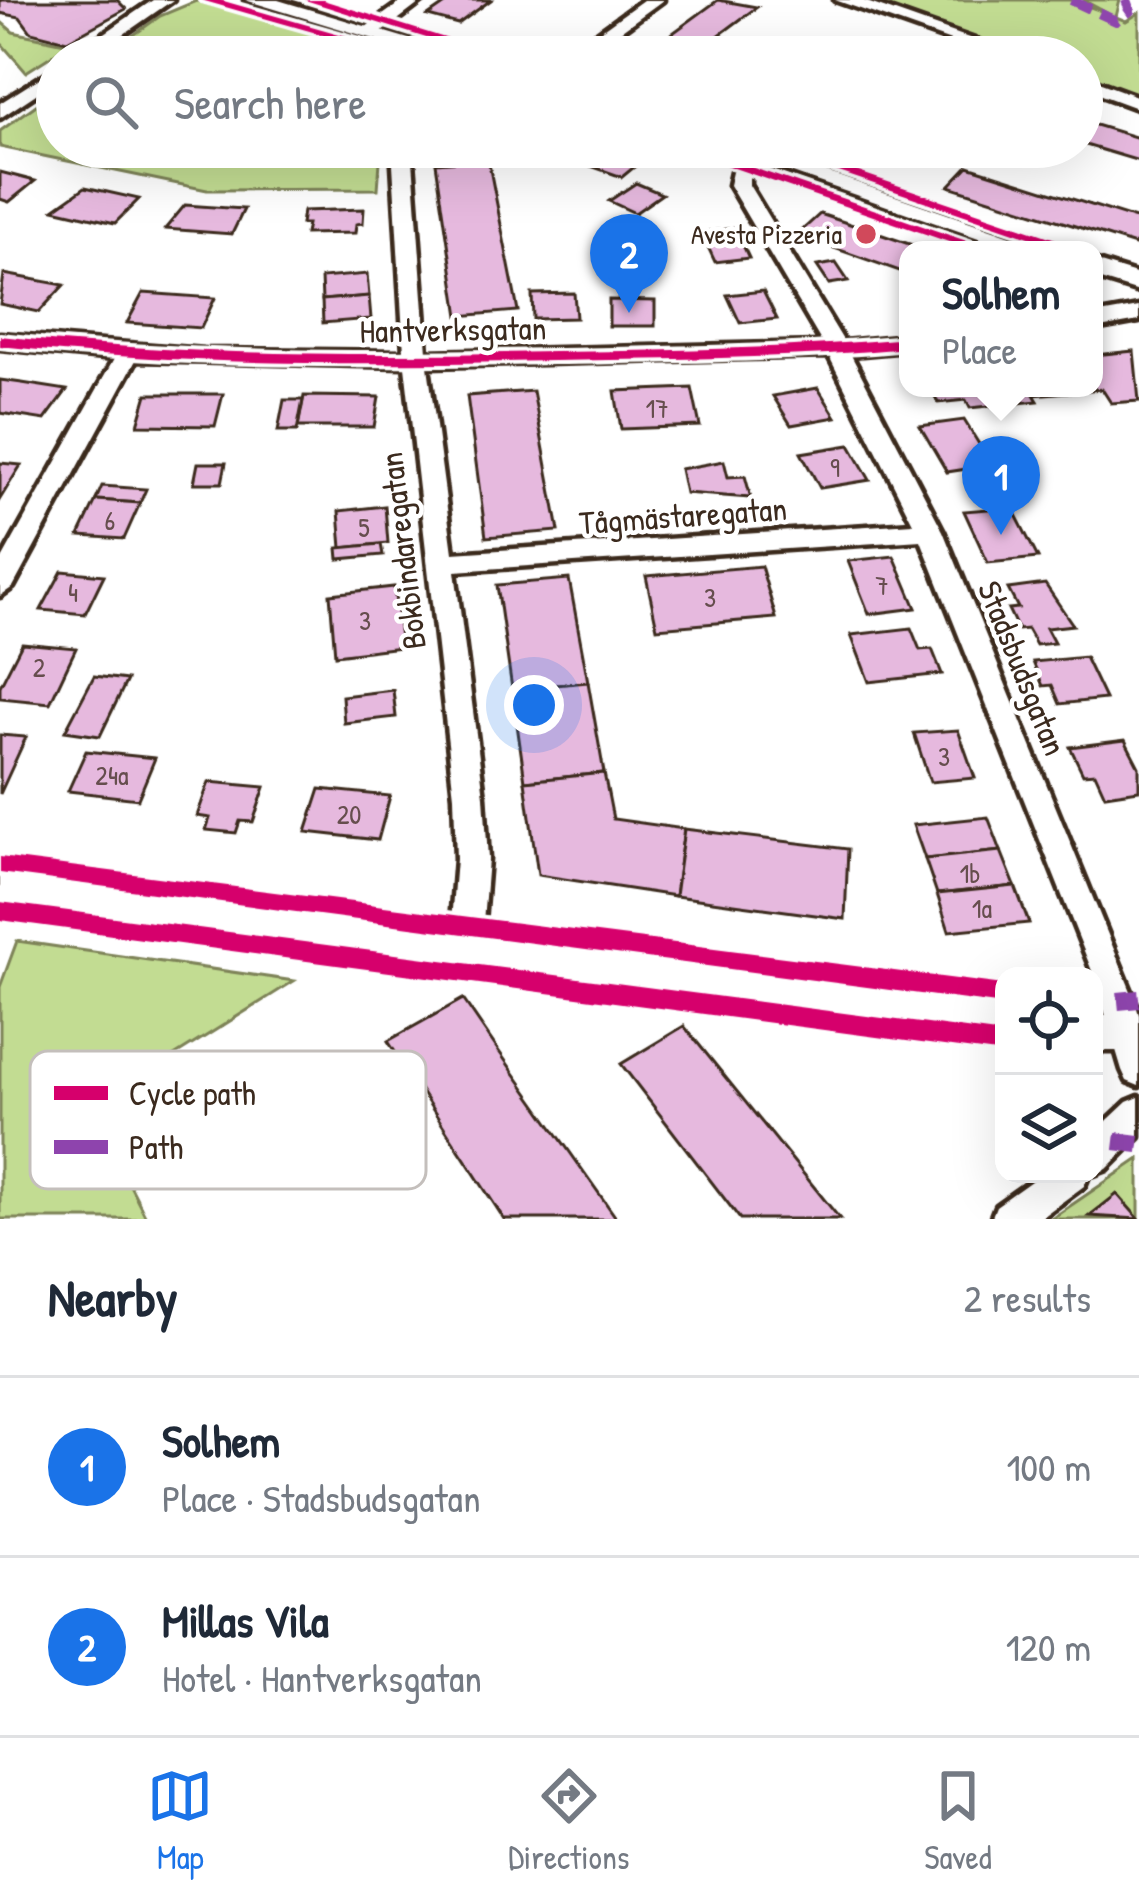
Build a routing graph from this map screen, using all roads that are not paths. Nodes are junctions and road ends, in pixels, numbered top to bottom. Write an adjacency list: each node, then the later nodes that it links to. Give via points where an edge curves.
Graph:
1 (164, 0): 7 (street)
2 (255, 0): 6 (street)
3 (415, 0): 6 (street)
4 (654, 0): 9 (street)
5 (844, 0): 10 (street)
6 (372, 31): 8 (street)
7 (110, 36)
8 (388, 36)
9 (603, 36)
10 (951, 36)
11 (36, 87): 14 (street)
12 (1103, 90): 13 (street)
13 (1139, 104)
14 (0, 112)
15 (403, 168): 27 (street, Bokbindaregatan)
16 (748, 168): 25 (street, Stadsbudsgatan, via 739,185)
17 (792, 168): 18 (street)
18 (1011, 241)
19 (1103, 272): 20 (street)
20 (1139, 284)
21 (1139, 315): 22 (street)
22 (1103, 321)
23 (0, 340): 26 (street, Hantverksgatan)
24 (899, 344): 25 (street, Hantverksgatan)
25 (837, 350): 27 (street, Hantverksgatan); 28 (street, Stadsbudsgatan)
26 (127, 356): 27 (street, Hantverksgatan); 30 (street)
27 (416, 360): 29 (street, Bokbindaregatan)
28 (930, 532): 29 (street, Tågmästaregatan); 34 (street, Stadsbudsgatan)
29 (441, 563): 32 (street, Bokbindaregatan, via 469,796)
30 (0, 587)
31 (0, 890): 32 (street)
32 (465, 947): 33 (street)
33 (995, 1021)
34 (1125, 1042)
35 (1139, 1113): 36 (street)
36 (1103, 1148)
37 (1059, 1183): 38 (street)
38 (1010, 1219)

